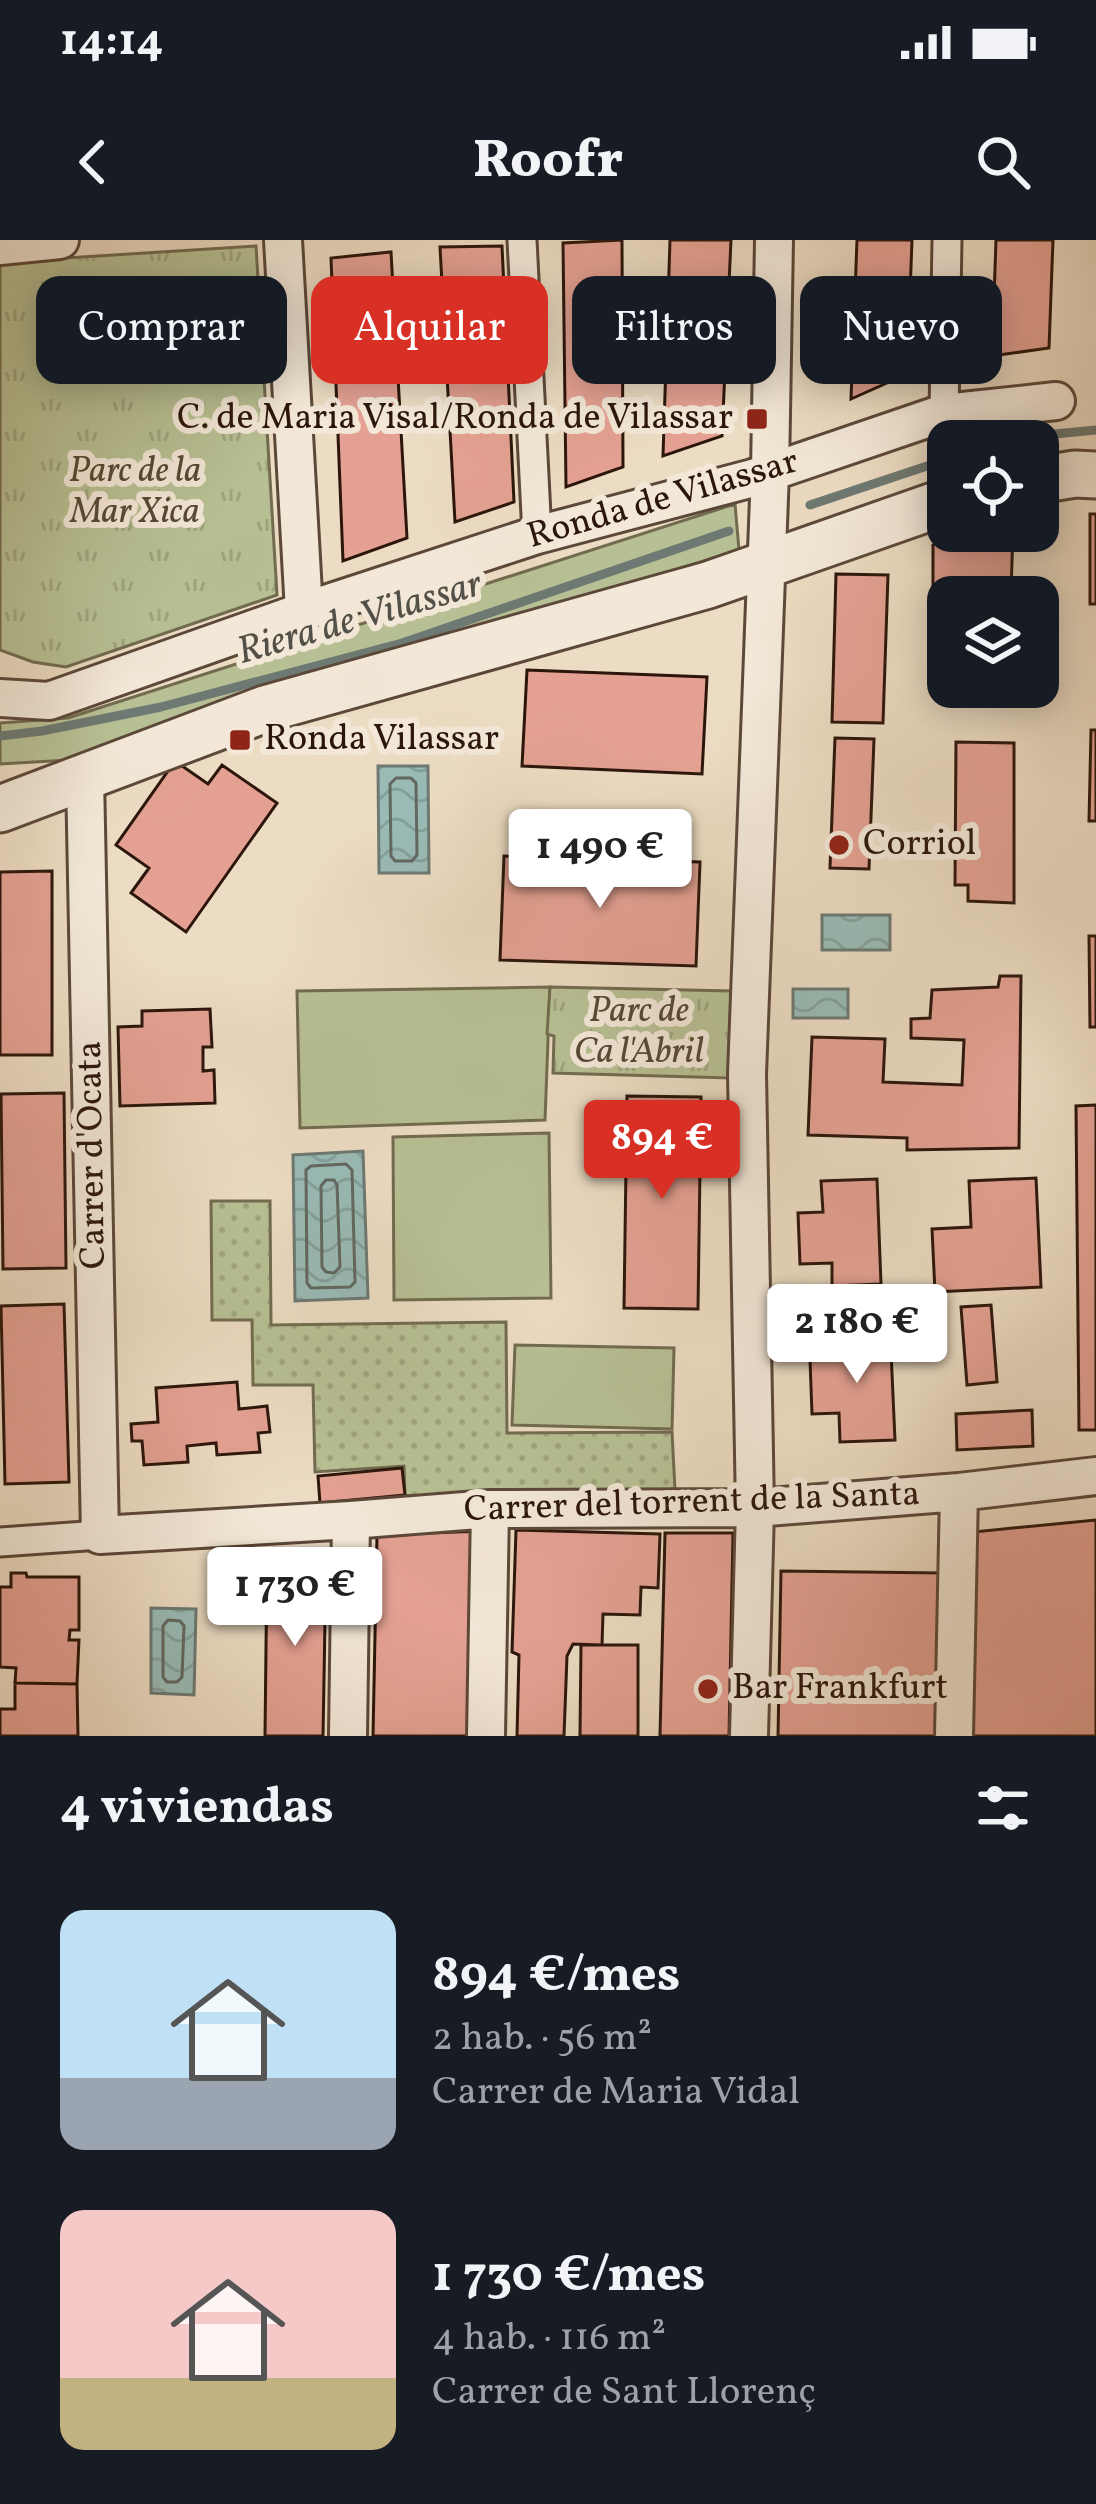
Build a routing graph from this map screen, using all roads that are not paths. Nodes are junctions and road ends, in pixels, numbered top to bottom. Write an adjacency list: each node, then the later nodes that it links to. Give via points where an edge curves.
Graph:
1 (60, 240): 6 (street)
2 (283, 240): 15 (street)
3 (522, 240): 13 (street)
4 (774, 240): 9 (street)
5 (947, 240): 8 (street)
6 (0, 246)
7 (1056, 401): 8 (street, Ronda de Vilassar)
8 (944, 413): 9 (street, Ronda de Vilassar)
9 (770, 472): 13 (street, Ronda de Vilassar); 14 (street)
10 (1096, 475): 11 (street)
11 (1059, 477)
12 (927, 509): 14 (street)
13 (537, 535): 15 (street, Ronda de Vilassar)
14 (766, 567): 17 (street, via 265,709); 21 (street, via 747,1074)
15 (304, 611): 16 (street, Ronda de Vilassar, via 49,701)
16 (0, 698)
17 (85, 776): 18 (street); 24 (street, Carrer d'Ocata)
18 (0, 809)
19 (1096, 1476): 20 (street, Carrer del torrent de la Santa)
20 (959, 1492): 21 (street, Carrer del torrent de la Santa); 29 (street)
21 (754, 1508): 22 (street, Carrer del torrent de la Santa); 28 (street)
22 (490, 1509): 23 (street, Carrer del torrent de la Santa); 27 (street)
23 (351, 1520): 24 (street, Carrer del torrent de la Santa); 26 (street)
24 (100, 1535): 25 (street, Carrer del torrent de la Santa)
25 (0, 1542)
26 (348, 1736)
27 (486, 1736)
28 (749, 1736)
29 (954, 1736)

